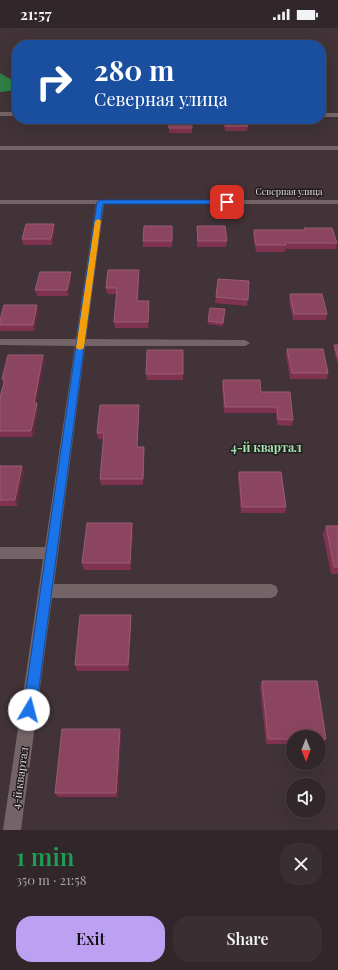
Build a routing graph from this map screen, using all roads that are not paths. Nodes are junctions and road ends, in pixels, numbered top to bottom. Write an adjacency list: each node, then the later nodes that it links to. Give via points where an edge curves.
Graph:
1 (0, 114): 2 (street)
2 (12, 114)
3 (326, 115): 4 (street)
4 (338, 115)
5 (0, 148): 6 (street)
6 (338, 148)
7 (0, 202): 8 (street, Северная улица)
8 (100, 202): 9 (street, Северная улица); 12 (street, 4-й квартал)
9 (338, 202)
10 (0, 342): 12 (street)
11 (245, 343): 12 (street)
12 (81, 344): 14 (street, 4-й квартал)
13 (0, 553): 14 (street)
14 (51, 553): 15 (street, 4-й квартал)
15 (46, 591): 16 (street); 17 (street, 4-й квартал)
16 (271, 591)
17 (12, 830)

